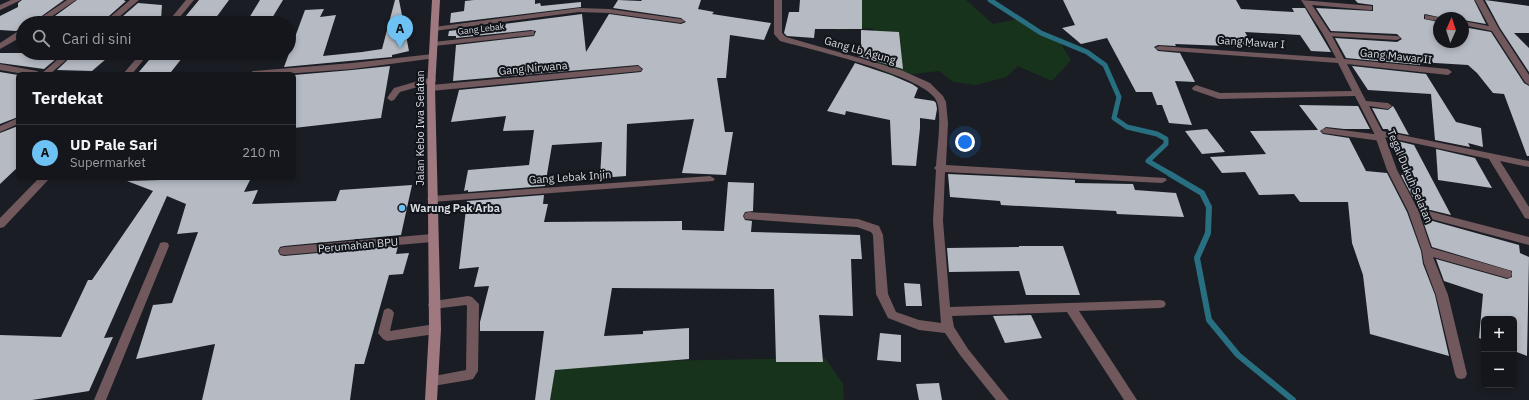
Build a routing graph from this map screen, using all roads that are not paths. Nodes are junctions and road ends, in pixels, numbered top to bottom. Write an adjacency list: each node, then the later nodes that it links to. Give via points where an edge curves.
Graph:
1 (17, 0): 9 (street)
2 (72, 0): 11 (street)
3 (135, 0): 12 (street)
4 (190, 0): 13 (street)
5 (436, 0): 18 (street, Jalan Kebo Iwa Selatan)
6 (778, 0): 51 (street, Gang Lb Agung, via 778,34 783,39 891,70 922,83 940,98 943,123)
7 (1479, 0): 19 (street)
8 (1306, 1): 10 (street); 21 (street, Tegal Dukuh Selatan)
9 (0, 8)
10 (1369, 8)
11 (48, 16)
12 (116, 16)
13 (177, 16)
14 (1428, 17): 15 (street)
15 (1433, 18)
16 (681, 22): 18 (street, via 579,10)
17 (1469, 24): 19 (street)
18 (434, 29): 24 (street, Jalan Kebo Iwa Selatan)
19 (1495, 29): 38 (street)
20 (531, 33): 24 (street, Gang Lebak)
21 (1327, 34): 23 (street); 30 (street, Tegal Dukuh Selatan)
22 (16, 37): 25 (street)
23 (1397, 38)
24 (434, 44): 27 (street, Jalan Kebo Iwa Selatan)
25 (0, 47)
26 (1159, 48): 30 (street, Gang Mawar I)
27 (433, 56): 36 (street); 39 (street, Jalan Kebo Iwa Selatan)
28 (62, 60): 34 (street)
29 (139, 60): 35 (street)
30 (1342, 61): 37 (street, Gang Mawar II); 41 (street, Tegal Dukuh Selatan)
31 (0, 67): 33 (street)
32 (638, 69): 39 (street, Gang Nirwana)
33 (26, 72)
34 (47, 72)
35 (129, 72)
36 (277, 72)
37 (1448, 72)
38 (1529, 80)
39 (431, 84): 42 (street, Gang Nirwana, via 397,90); 55 (street, Jalan Kebo Iwa Selatan)
40 (1196, 88): 41 (street, via 1219,96)
41 (1358, 93): 43 (street, Tegal Dukuh Selatan)
42 (391, 98)
43 (1364, 103): 44 (street); 48 (street, Tegal Dukuh Selatan)
44 (1388, 106)
45 (16, 122): 46 (street)
46 (0, 129)
47 (1326, 131): 48 (street)
48 (1380, 136): 49 (street); 56 (street, Tegal Dukuh Selatan, via 1392,170)
49 (1492, 156): 50 (street); 57 (street)
50 (1529, 164)
51 (940, 168): 54 (street); 69 (street, Gang Lb Agung, via 938,227)
52 (710, 179): 55 (street, Gang Lebak Injin)
53 (42, 180): 59 (street)
54 (1162, 180)
55 (432, 199): 60 (street, Jalan Kebo Iwa Selatan)
56 (1413, 211): 61 (street); 64 (street, Tegal Dukuh Selatan)
57 (1529, 215)
58 (749, 216): 71 (street, via 858,223 875,229 878,235 882,294 892,315 927,327)
59 (0, 224)
60 (432, 238): 63 (street, Perumahan BPU); 67 (street, Jalan Kebo Iwa Selatan)
61 (1529, 241)
62 (164, 246): 75 (street)
63 (284, 251)
64 (1427, 251): 65 (street); 73 (street, Tegal Dukuh Selatan, via 1442,295)
65 (1508, 274)
66 (1160, 304): 68 (street)
67 (434, 305): 72 (street, Jalan Kebo Iwa Selatan); 74 (street, via 468,300 473,304 472,371 469,375)
68 (1070, 307): 69 (street); 78 (street)
69 (945, 312): 71 (street, Gang Lb Agung)
70 (388, 313): 72 (street, via 384,333 387,336)
71 (948, 328): 77 (street, via 968,358)
72 (435, 329): 74 (street, Jalan Kebo Iwa Selatan)
73 (1461, 374)
74 (433, 381): 76 (street, Jalan Kebo Iwa Selatan)
75 (100, 400)
76 (431, 400)
77 (1003, 400)
78 (1131, 400)

